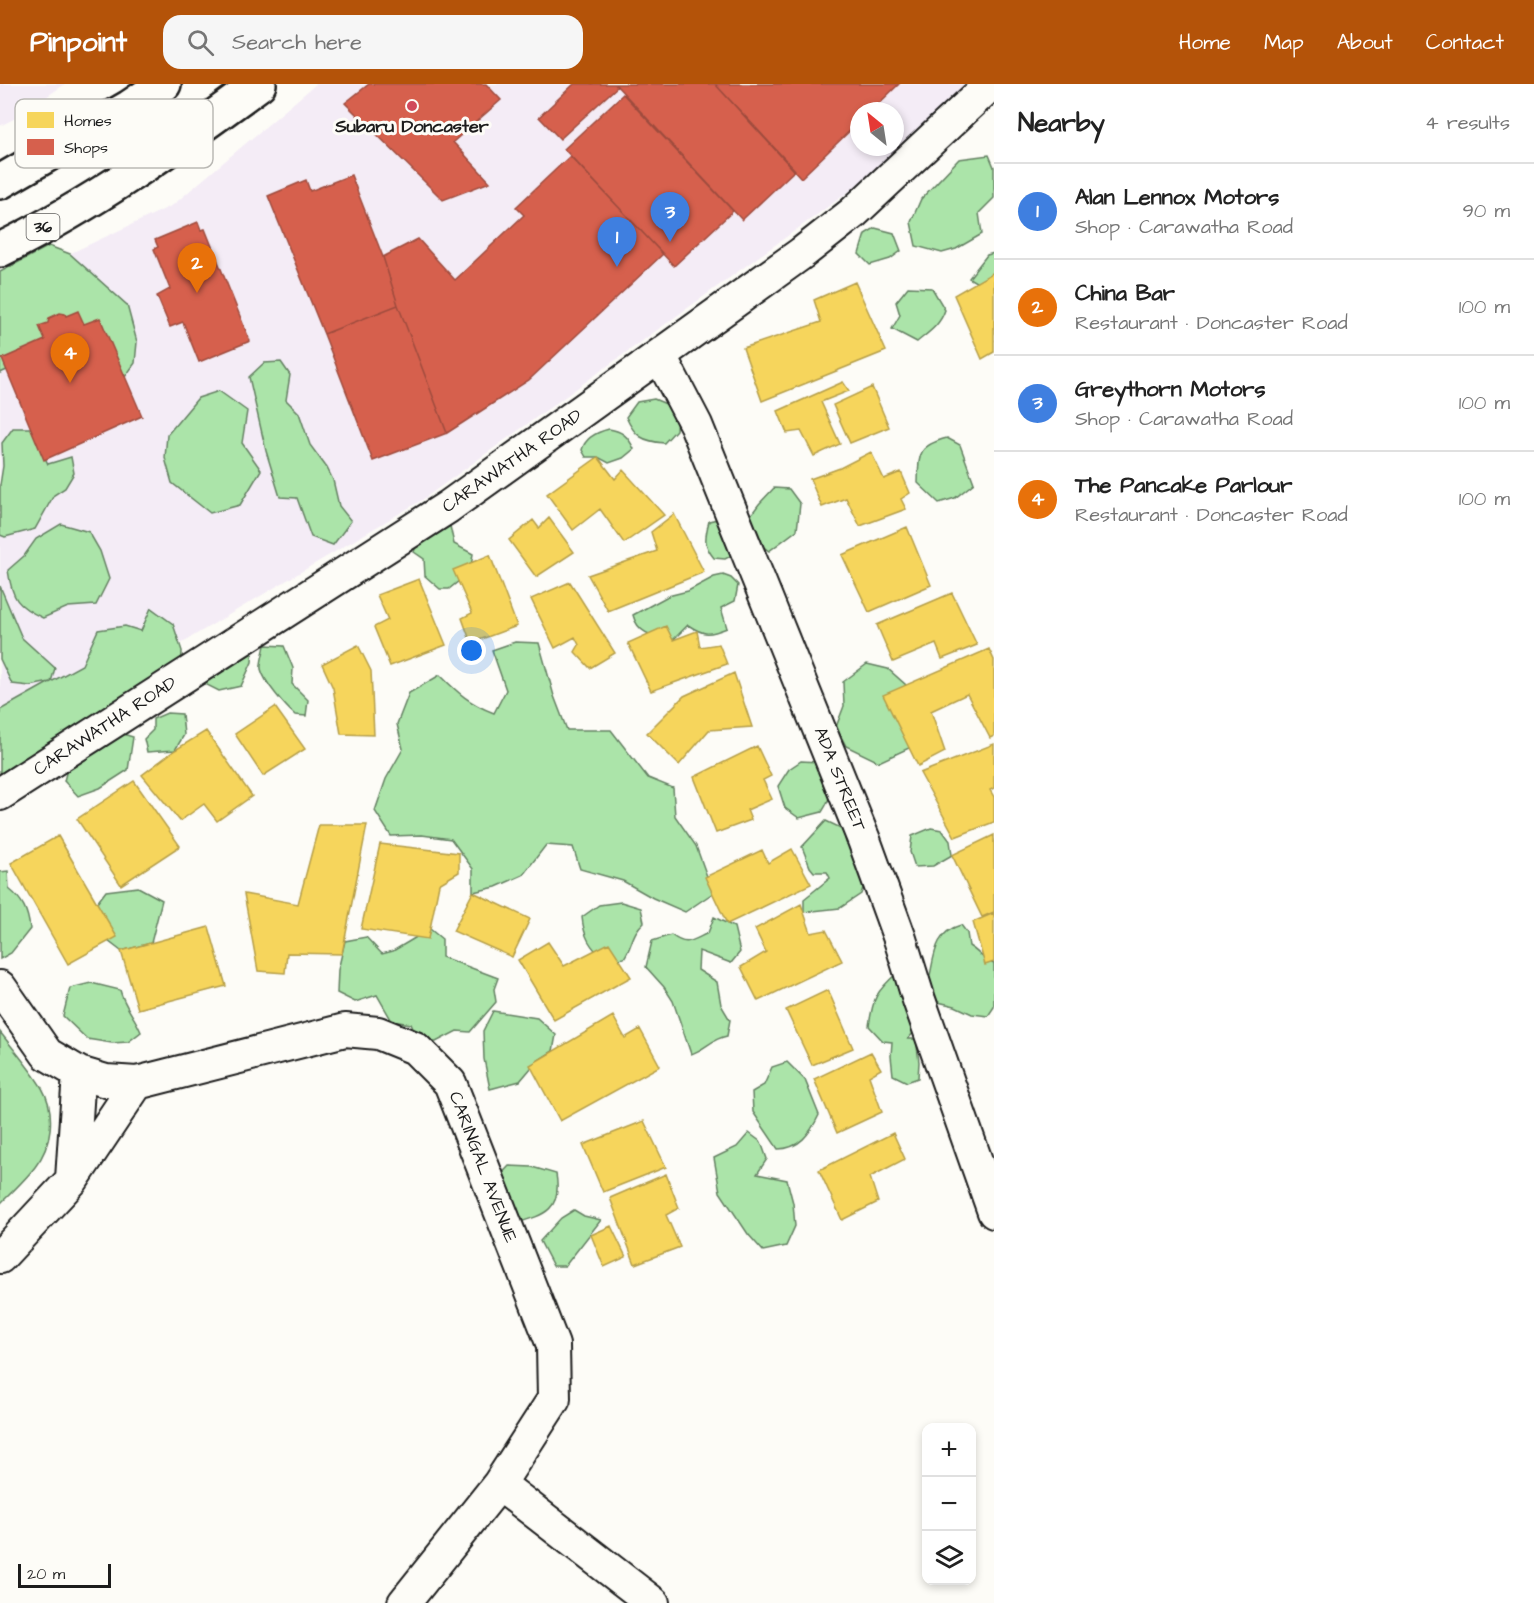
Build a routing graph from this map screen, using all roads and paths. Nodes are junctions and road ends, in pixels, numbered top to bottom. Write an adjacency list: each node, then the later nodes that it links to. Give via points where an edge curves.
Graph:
1 (164, 84): 4 (main road)
2 (259, 84): 5 (main road, 36)
3 (991, 84): 10 (street, CARAWATHA ROAD, via 853,213)
4 (141, 99)
5 (213, 118)
6 (25, 168): 8 (main road)
7 (141, 168): 9 (main road, 36)
8 (0, 183)
9 (0, 250)
10 (660, 356): 11 (street, CARAWATHA ROAD, via 448,507); 16 (street, ADA STREET, via 696,425 864,840)
11 (0, 794)
12 (0, 987): 13 (street, CARINGAL AVENUE, via 46,1054)
13 (79, 1073): 14 (street, CARINGAL AVENUE, via 106,1081); 15 (street)
14 (137, 1083): 15 (street); 18 (street, CARINGAL AVENUE, via 345,1029 378,1033 415,1048 450,1083 553,1346 554,1400)
15 (72, 1180): 17 (street)
16 (994, 1212)
17 (0, 1257)
18 (499, 1484): 19 (street, CARINGAL AVENUE); 20 (street)
19 (404, 1603)
20 (653, 1603)

